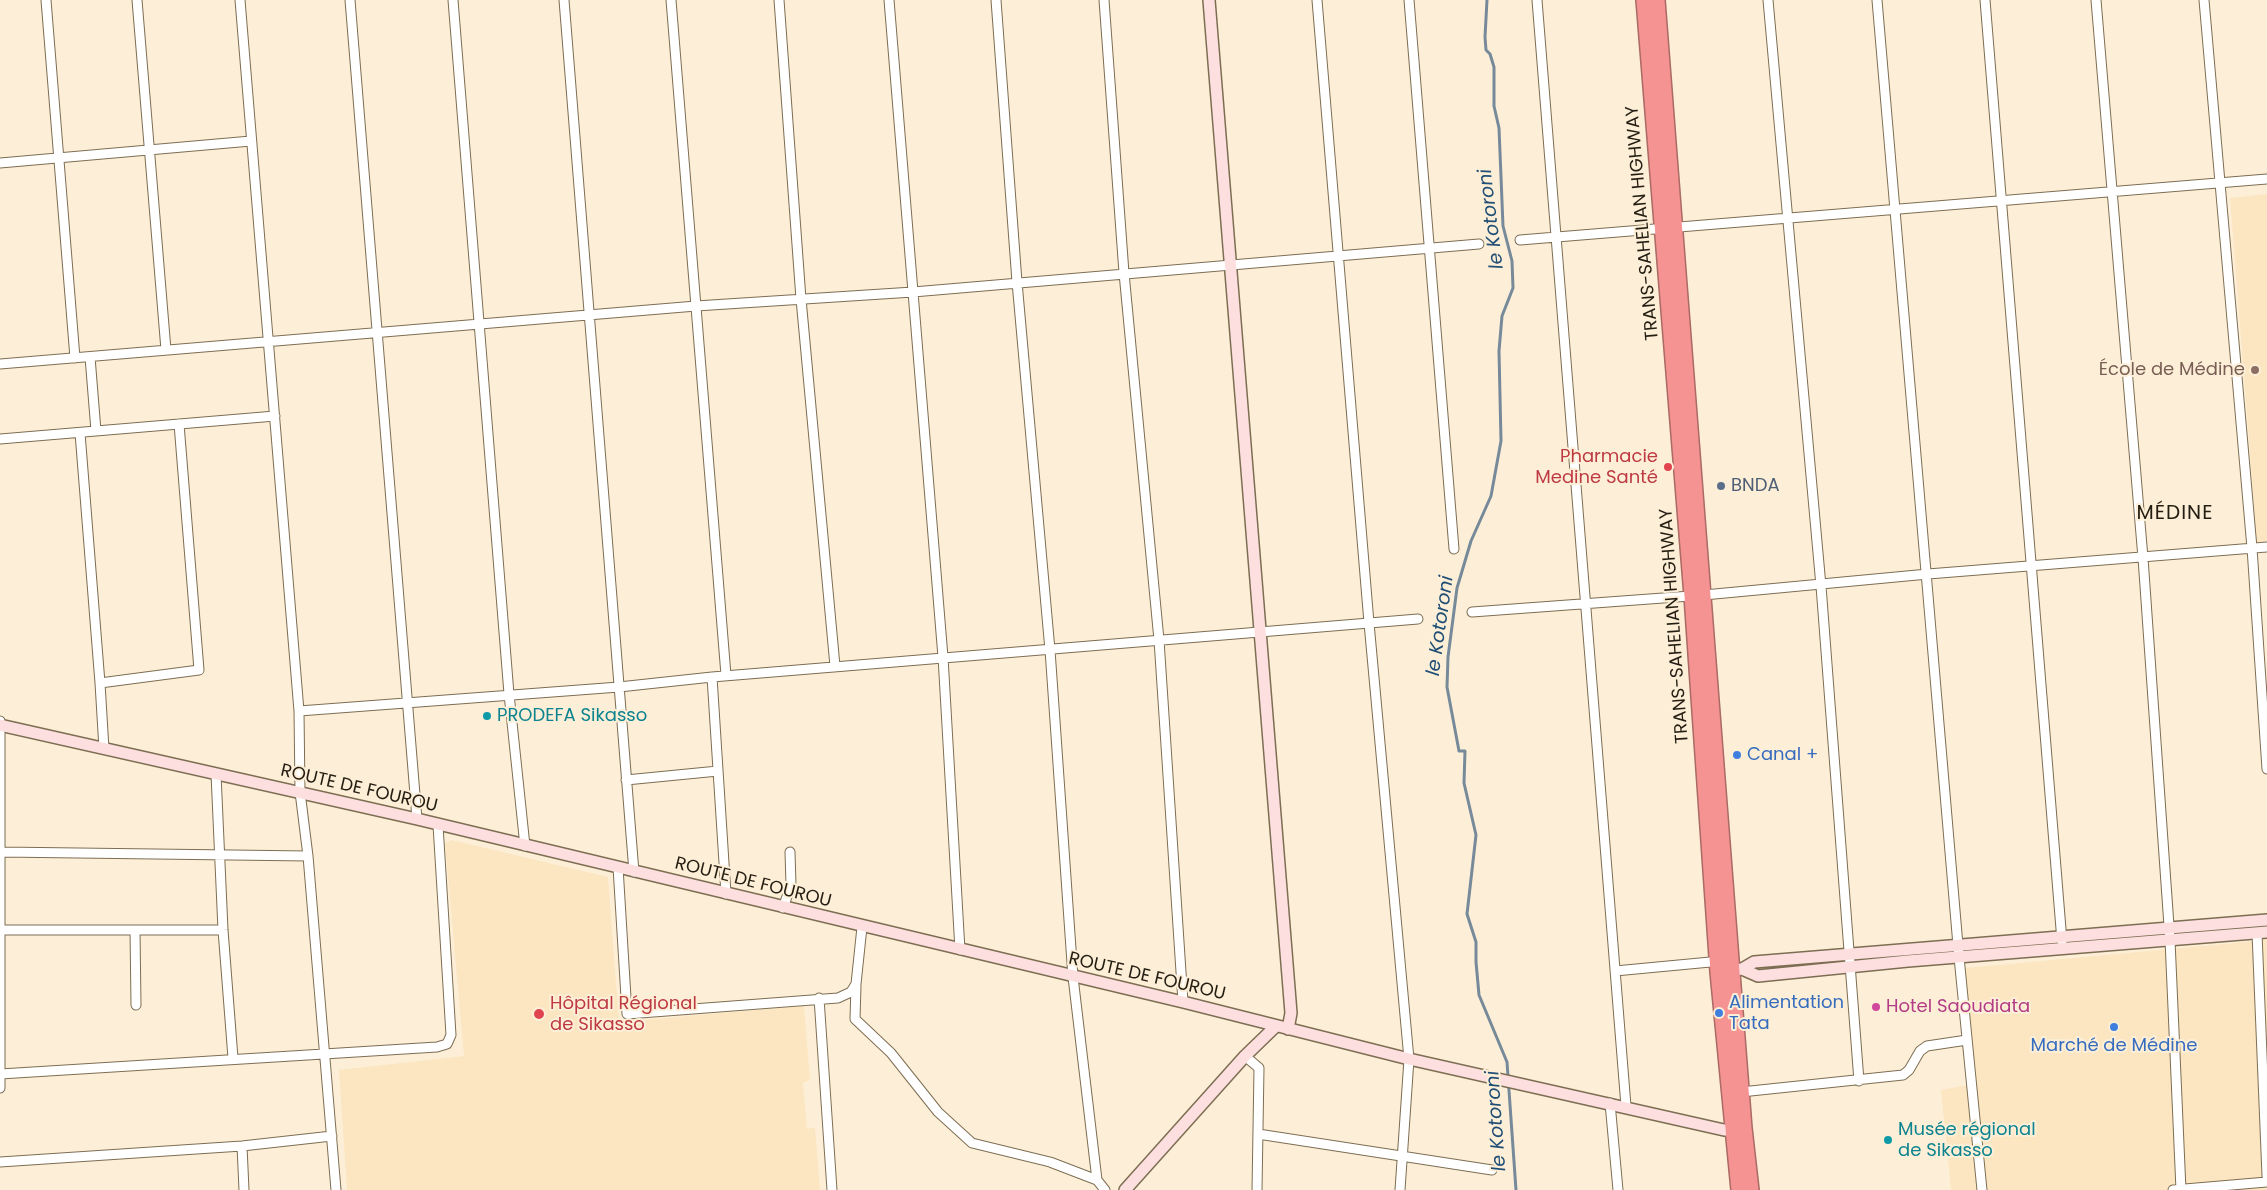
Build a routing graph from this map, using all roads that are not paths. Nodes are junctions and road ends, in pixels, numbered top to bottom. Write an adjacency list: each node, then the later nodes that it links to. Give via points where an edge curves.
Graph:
1 (46, 0): 25 (street)
2 (137, 0): 24 (street)
3 (240, 0): 23 (street)
4 (350, 0): 47 (street)
5 (453, 0): 46 (street)
6 (564, 0): 45 (street)
7 (671, 0): 44 (street)
8 (779, 0): 43 (street)
9 (889, 0): 42 (street)
10 (996, 0): 41 (street)
11 (1104, 0): 40 (street)
12 (1209, 0): 39 (street)
13 (1317, 0): 38 (street)
14 (1409, 0): 37 (street)
15 (1537, 0): 34 (street)
16 (1644, 0): 33 (highway, TRANS-SAHELIAN HIGHWAY)
17 (1657, 0): 33 (highway, TRANS-SAHELIAN HIGHWAY)
18 (1768, 0): 32 (street)
19 (1877, 0): 31 (street)
20 (1985, 0): 30 (street)
21 (2096, 0): 29 (street)
22 (2204, 0): 28 (street)
23 (251, 141): 24 (street); 48 (street)
24 (149, 150): 25 (street); 49 (street)
25 (58, 159): 26 (street); 51 (street)
26 (0, 163)
27 (2267, 179): 28 (street)
28 (2221, 183): 29 (street); 59 (street)
29 (2113, 192): 30 (street); 61 (street)
30 (2001, 201): 31 (street); 62 (street)
31 (1894, 210): 32 (street); 63 (street)
32 (1788, 219): 33 (street); 64 (street)
33 (1669, 229): 34 (street); 65 (highway, TRANS-SAHELIAN HIGHWAY)
34 (1556, 238): 35 (street); 66 (street)
35 (1520, 240)
36 (1479, 244): 37 (street)
37 (1429, 247): 38 (street); 60 (street)
38 (1339, 255): 39 (street); 69 (street)
39 (1230, 263): 40 (street); 70 (street)
40 (1124, 273): 41 (street); 71 (street)
41 (1017, 282): 42 (street); 72 (street)
42 (913, 292): 43 (street); 73 (street)
43 (800, 299): 44 (street); 74 (street)
44 (696, 306): 45 (street); 75 (street)
45 (590, 315): 46 (street); 78 (street)
46 (480, 325): 47 (street); 79 (street)
47 (377, 333): 48 (street); 80 (street)
48 (269, 342): 49 (street); 53 (street)
49 (166, 350): 50 (street)
50 (90, 357): 51 (street); 55 (street)
51 (75, 358): 52 (street)
52 (0, 364)
53 (275, 416): 54 (street); 81 (street)
54 (179, 424): 55 (street); 77 (street, via 199,670)
55 (96, 431): 56 (street)
56 (80, 433): 57 (street); 77 (street)
57 (0, 439)
58 (2267, 547): 59 (street)
59 (2252, 548): 61 (street); 85 (street)
60 (1454, 549)
61 (2143, 558): 62 (street); 103 (street)
62 (2031, 567): 63 (street); 108 (street)
63 (1928, 574): 64 (street); 110 (street)
64 (1821, 586): 65 (street); 113 (street)
65 (1698, 596): 66 (street); 115 (highway, TRANS-SAHELIAN HIGHWAY)
66 (1586, 604): 67 (street); 117 (street)
67 (1472, 612)
68 (1418, 619): 69 (street)
69 (1370, 623): 70 (street); 129 (street)
70 (1260, 633): 71 (street); 124 (street, via 1291,1013)
71 (1159, 640): 72 (street); 121 (street)
72 (1050, 650): 73 (street); 118 (street)
73 (943, 658): 74 (street); 112 (street)
74 (835, 666): 75 (street)
75 (726, 676): 76 (street)
76 (712, 677): 78 (street); 86 (street)
77 (100, 683): 84 (street)
78 (619, 687): 79 (street); 88 (street)
79 (510, 694): 80 (street); 92 (street)
80 (408, 702): 81 (street); 90 (street)
81 (299, 711): 89 (street)
82 (0, 721): 83 (street)
83 (0, 725): 84 (street, ROUTE DE FOUROU); 93 (street)
84 (104, 749): 87 (street, ROUTE DE FOUROU)
85 (2267, 769)
86 (718, 771): 88 (street); 99 (street)
87 (216, 774): 89 (street, ROUTE DE FOUROU); 95 (street)
88 (626, 780): 98 (street)
89 (300, 792): 90 (street, ROUTE DE FOUROU); 96 (street)
90 (416, 819): 91 (street, ROUTE DE FOUROU)
91 (438, 825): 92 (street, ROUTE DE FOUROU); 126 (street, via 451,1035 447,1044)
92 (525, 846): 97 (street, ROUTE DE FOUROU)
93 (1, 852): 95 (street); 104 (street)
94 (790, 852): 100 (street, via 792,885)
95 (221, 855): 96 (street); 106 (street)
96 (308, 856): 126 (street)
97 (618, 868): 98 (street, ROUTE DE FOUROU); 120 (street, via 627,1014)
98 (634, 872): 99 (street, ROUTE DE FOUROU)
99 (726, 894): 100 (street, ROUTE DE FOUROU)
100 (783, 908): 102 (street, ROUTE DE FOUROU)
101 (2267, 920): 103 (street)
102 (862, 927): 112 (street, ROUTE DE FOUROU); 119 (street)
103 (2169, 928): 108 (street); 109 (street)
104 (1, 930): 105 (street); 130 (street)
105 (135, 930): 106 (street); 122 (street)
106 (223, 930): 128 (street)
107 (2262, 932): 109 (street); 143 (street)
108 (2062, 936): 110 (street); 111 (street)
109 (2170, 940): 111 (street); 158 (street)
110 (1958, 945): 113 (street); 114 (street)
111 (2063, 949): 114 (street)
112 (960, 950): 118 (street, ROUTE DE FOUROU)
113 (1848, 954): 115 (street); 116 (street)
114 (1959, 957): 116 (street); 125 (street)
115 (1728, 967): 116 (street, via 1758,976); 117 (street); 133 (highway, TRANS-SAHELIAN HIGHWAY); 136 (highway, TRANS-SAHELIAN HIGHWAY)
116 (1849, 967): 131 (street)
117 (1615, 971): 135 (street)
118 (1073, 977): 121 (street, ROUTE DE FOUROU); 144 (street)
119 (856, 984): 120 (street, via 851,992 838,998); 144 (street, via 855,1018 891,1053 938,1112 972,1143 1050,1162)
120 (819, 998): 148 (street)
121 (1183, 1002): 123 (street, ROUTE DE FOUROU)
122 (136, 1005)
123 (1276, 1026): 124 (street, ROUTE DE FOUROU); 127 (street)
124 (1288, 1029): 129 (street, ROUTE DE FOUROU)
125 (1967, 1040): 131 (street, via 1927,1046 1903,1075); 156 (street)
126 (324, 1053): 128 (street); 138 (street)
127 (1246, 1056): 137 (street, via 1259,1068); 150 (street)
128 (232, 1058): 130 (street)
129 (1409, 1059): 134 (street, ROUTE DE FOUROU); 140 (street)
130 (0, 1074): 132 (street)
131 (1859, 1080): 133 (street)
132 (0, 1088)
133 (1741, 1092): 136 (highway, TRANS-SAHELIAN HIGHWAY)
134 (1610, 1103): 135 (street, ROUTE DE FOUROU); 153 (street)
135 (1626, 1106): 136 (street, ROUTE DE FOUROU, via 1724,1130)
136 (1738, 1129): 154 (highway, TRANS-SAHELIAN HIGHWAY); 155 (highway, TRANS-SAHELIAN HIGHWAY)
137 (1258, 1134): 140 (street); 151 (street)
138 (332, 1136): 139 (street); 147 (street)
139 (242, 1146): 141 (street); 146 (street)
140 (1402, 1156): 142 (street); 152 (street)
141 (0, 1162)
142 (1492, 1170)
143 (2267, 1176)
144 (1097, 1180): 149 (street)
145 (2267, 1182): 158 (street)
146 (244, 1190)
147 (336, 1190)
148 (832, 1190)
149 (1105, 1190)
150 (1125, 1190)
151 (1257, 1190)
152 (1400, 1190)
153 (1618, 1190)
154 (1739, 1190)
155 (1751, 1190)
156 (1982, 1190)
157 (2173, 1190): 158 (street)
158 (2181, 1190)

